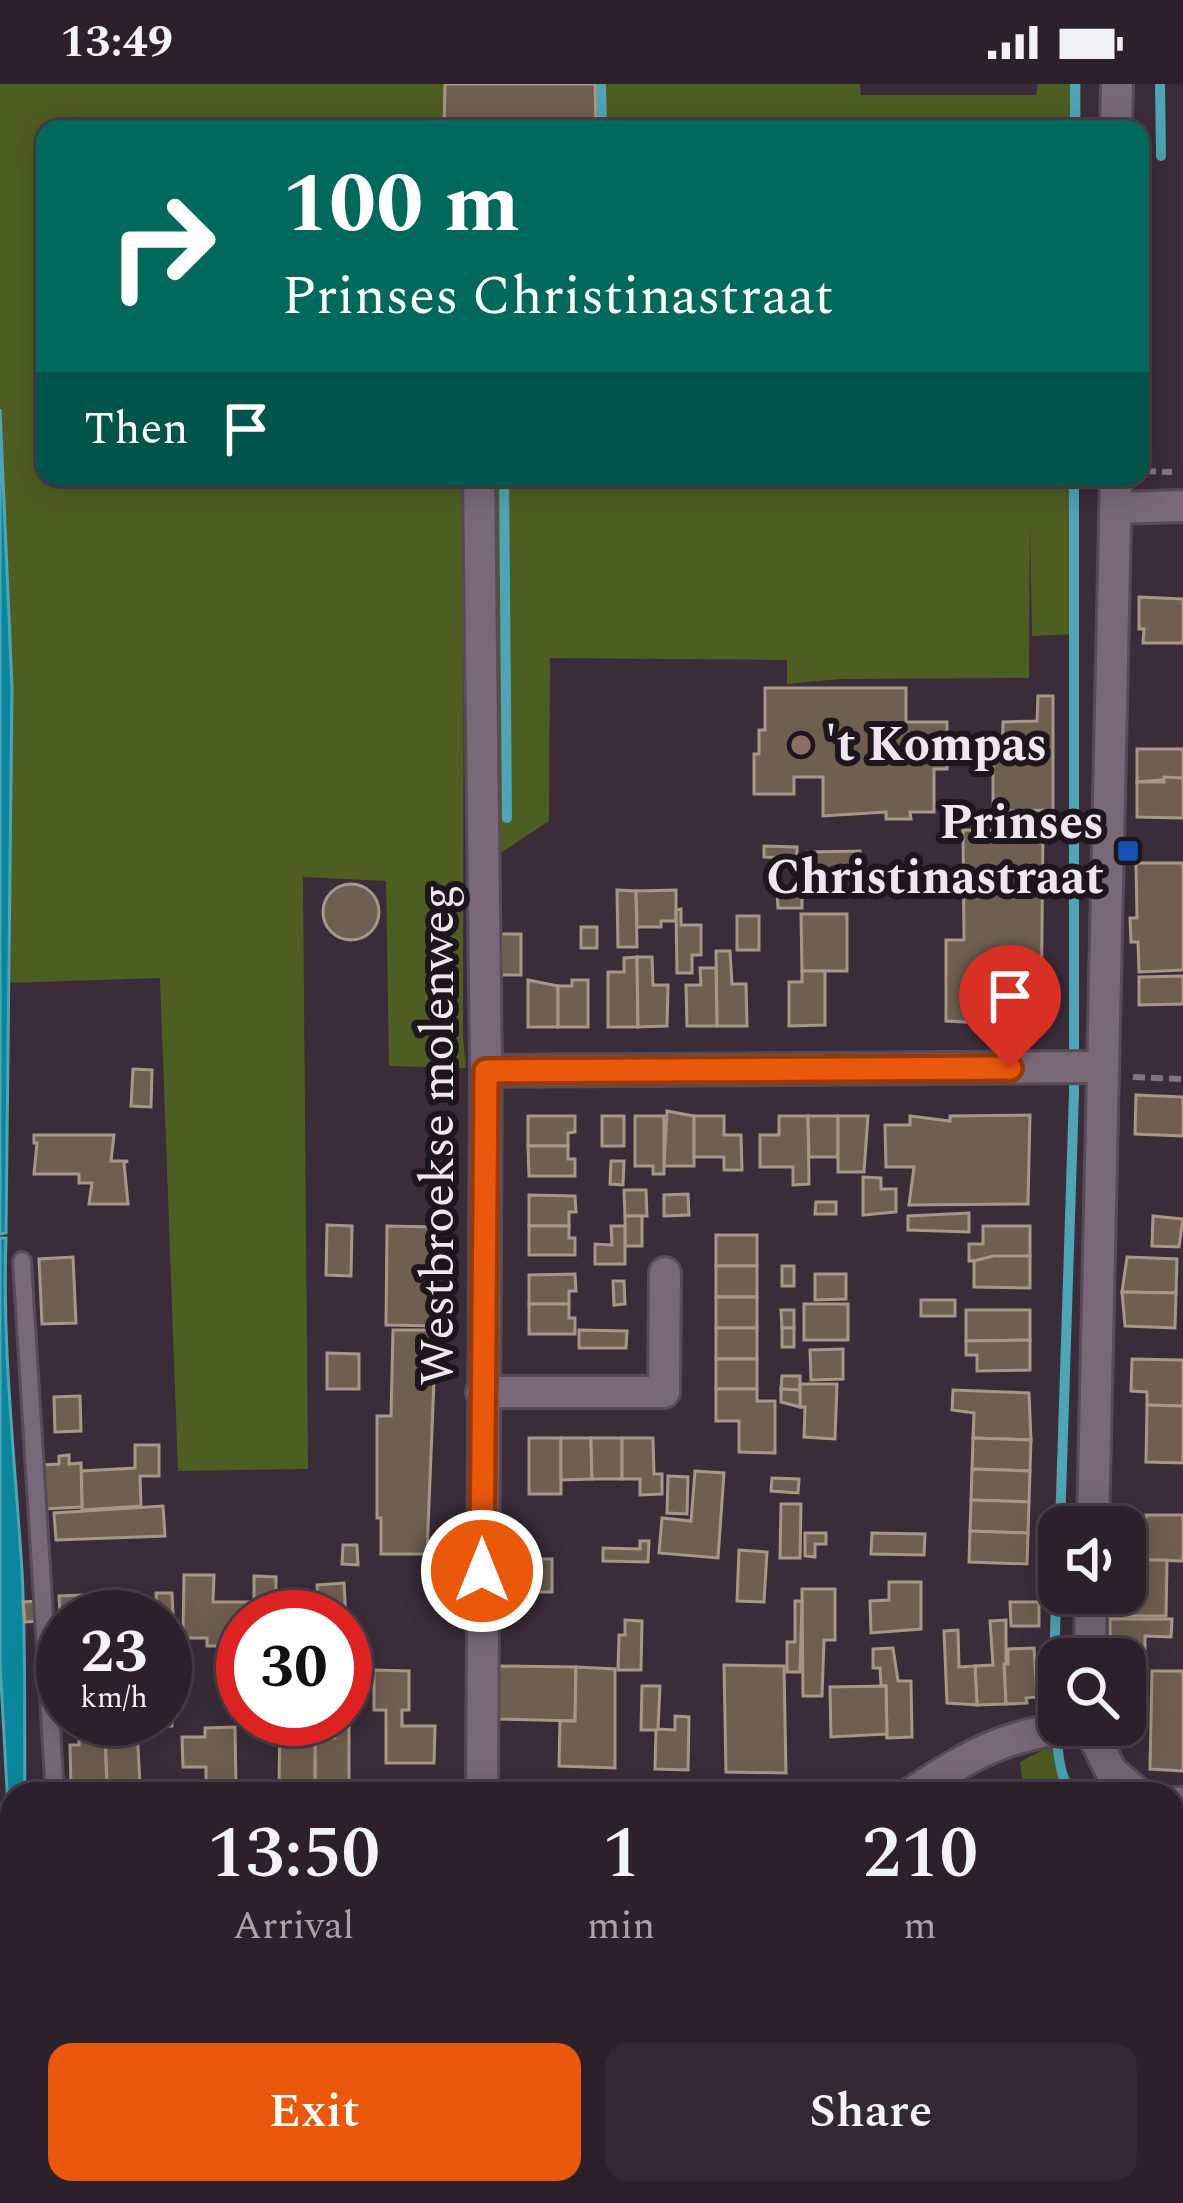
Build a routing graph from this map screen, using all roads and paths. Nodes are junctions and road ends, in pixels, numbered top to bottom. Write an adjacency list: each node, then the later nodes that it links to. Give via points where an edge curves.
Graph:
1 (1117, 84): 2 (street)
2 (1116, 120)
3 (1149, 471): 4 (path)
4 (1183, 472)
5 (479, 486): 8 (street, Westbroekse molenweg)
6 (1116, 492): 7 (street); 10 (street)
7 (1183, 506)
8 (486, 1071): 10 (street); 13 (street, Westbroekse molenweg)
9 (1183, 1078): 10 (path, via 1120,1077 1120,1092)
10 (1102, 1079): 14 (street)
11 (22, 1261): 17 (lane)
12 (665, 1273): 13 (street, via 664,1392)
13 (482, 1392): 18 (street, Westbroekse molenweg)
14 (1093, 1506)
15 (1038, 1733): 19 (street, via 997,1743)
16 (1098, 1746): 20 (street)
17 (54, 1782)
18 (482, 1782)
19 (930, 1782)
20 (1124, 1782)

